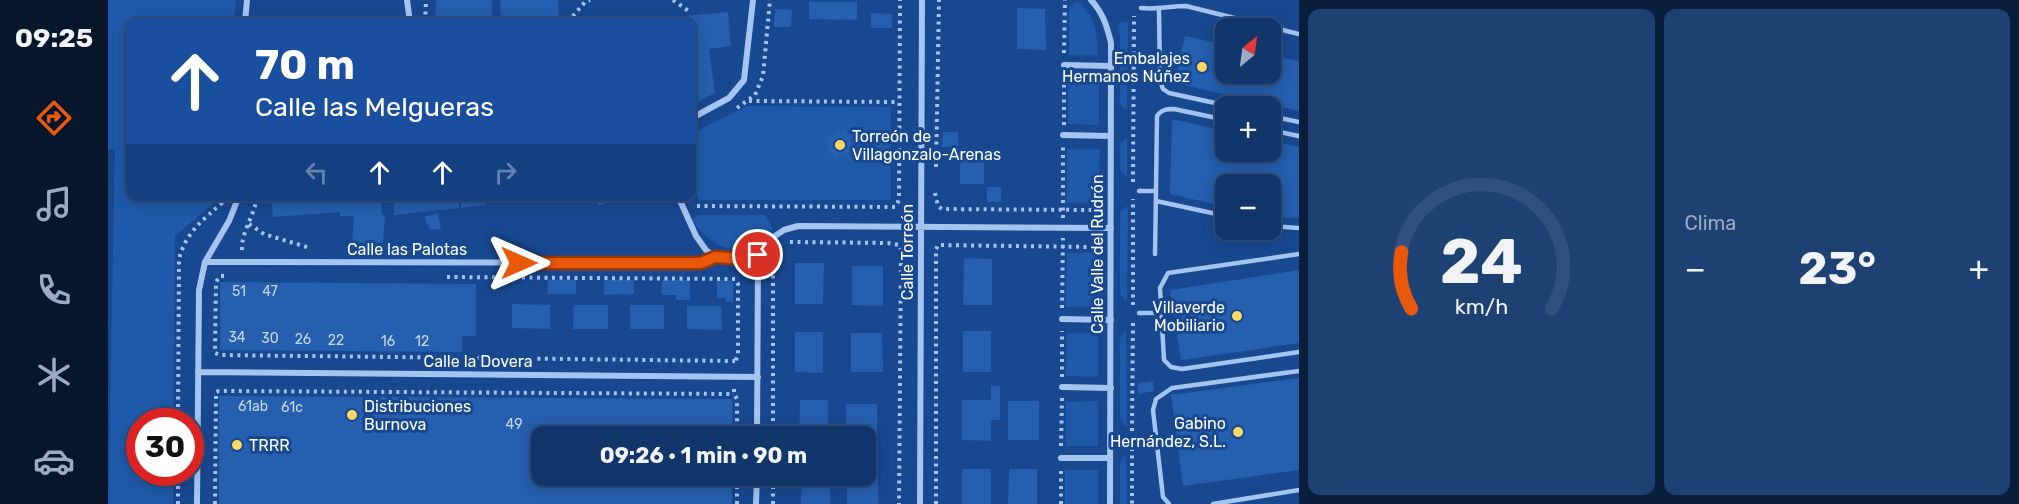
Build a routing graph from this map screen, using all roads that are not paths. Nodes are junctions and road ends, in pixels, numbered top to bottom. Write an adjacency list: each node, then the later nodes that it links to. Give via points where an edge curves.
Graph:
1 (247, 0): 8 (street)
2 (407, 0): 9 (street)
3 (753, 0): 14 (street, via 744,80 729,98)
4 (922, 0): 28 (street, Calle Torreón)
5 (1091, 0): 12 (street, Calle Valle del Rudrón, via 1107,25)
6 (1141, 8): 7 (lane)
7 (1159, 10): 10 (lane, via 1186,6); 13 (lane, via 1163,89)
8 (245, 18)
9 (409, 18)
10 (1299, 34)
11 (1064, 65): 12 (street)
12 (1111, 66): 20 (street, Calle Valle del Rudrón)
13 (1215, 103)
14 (696, 116)
15 (1215, 118): 23 (lane, via 1174,109 1159,112)
16 (1281, 118): 17 (lane)
17 (1299, 122)
18 (1281, 132): 21 (lane)
19 (1063, 135): 20 (street)
20 (1111, 136): 30 (street, Calle Valle del Rudrón)
21 (1299, 136)
22 (1139, 191): 23 (lane)
23 (1156, 191): 26 (lane)
24 (237, 201): 36 (street)
25 (680, 201): 35 (street, via 696,236)
26 (1156, 201): 27 (lane); 32 (lane)
27 (1215, 214)
28 (921, 226): 30 (street); 34 (street, via 798,226 775,236); 56 (street, Calle Torreón)
29 (1281, 227): 31 (lane)
30 (1111, 228): 40 (street, Calle Valle del Rudrón)
31 (1299, 228)
32 (1155, 254)
33 (1299, 254): 38 (lane, via 1168,273 1160,288)
34 (758, 255): 35 (street, Calle las Palotas, via 744,259); 44 (street)
35 (715, 257): 36 (street, Calle las Palotas, via 701,263)
36 (205, 262): 43 (street, via 199,290)
37 (1139, 313): 38 (lane)
38 (1161, 314): 41 (lane, via 1164,360 1171,367 1182,369)
39 (1062, 319): 40 (street)
40 (1111, 320): 46 (street, Calle Valle del Rudrón)
41 (1299, 352)
42 (1299, 371): 49 (lane, via 1172,388 1155,399)
43 (198, 372): 44 (street, Calle la Dovera); 54 (street)
44 (758, 377): 47 (street)
45 (1062, 387): 46 (street)
46 (1111, 388): 51 (street, Calle Valle del Rudrón)
47 (757, 426)
48 (1138, 440): 49 (lane)
49 (1155, 440): 58 (lane, via 1163,497)
50 (1061, 458): 51 (street)
51 (1110, 458): 57 (street, Calle Valle del Rudrón)
52 (757, 486): 55 (street)
53 (1299, 490): 59 (lane)
54 (197, 504)
55 (756, 504)
56 (920, 504)
57 (1110, 504)
58 (1170, 504)
59 (1213, 504)

